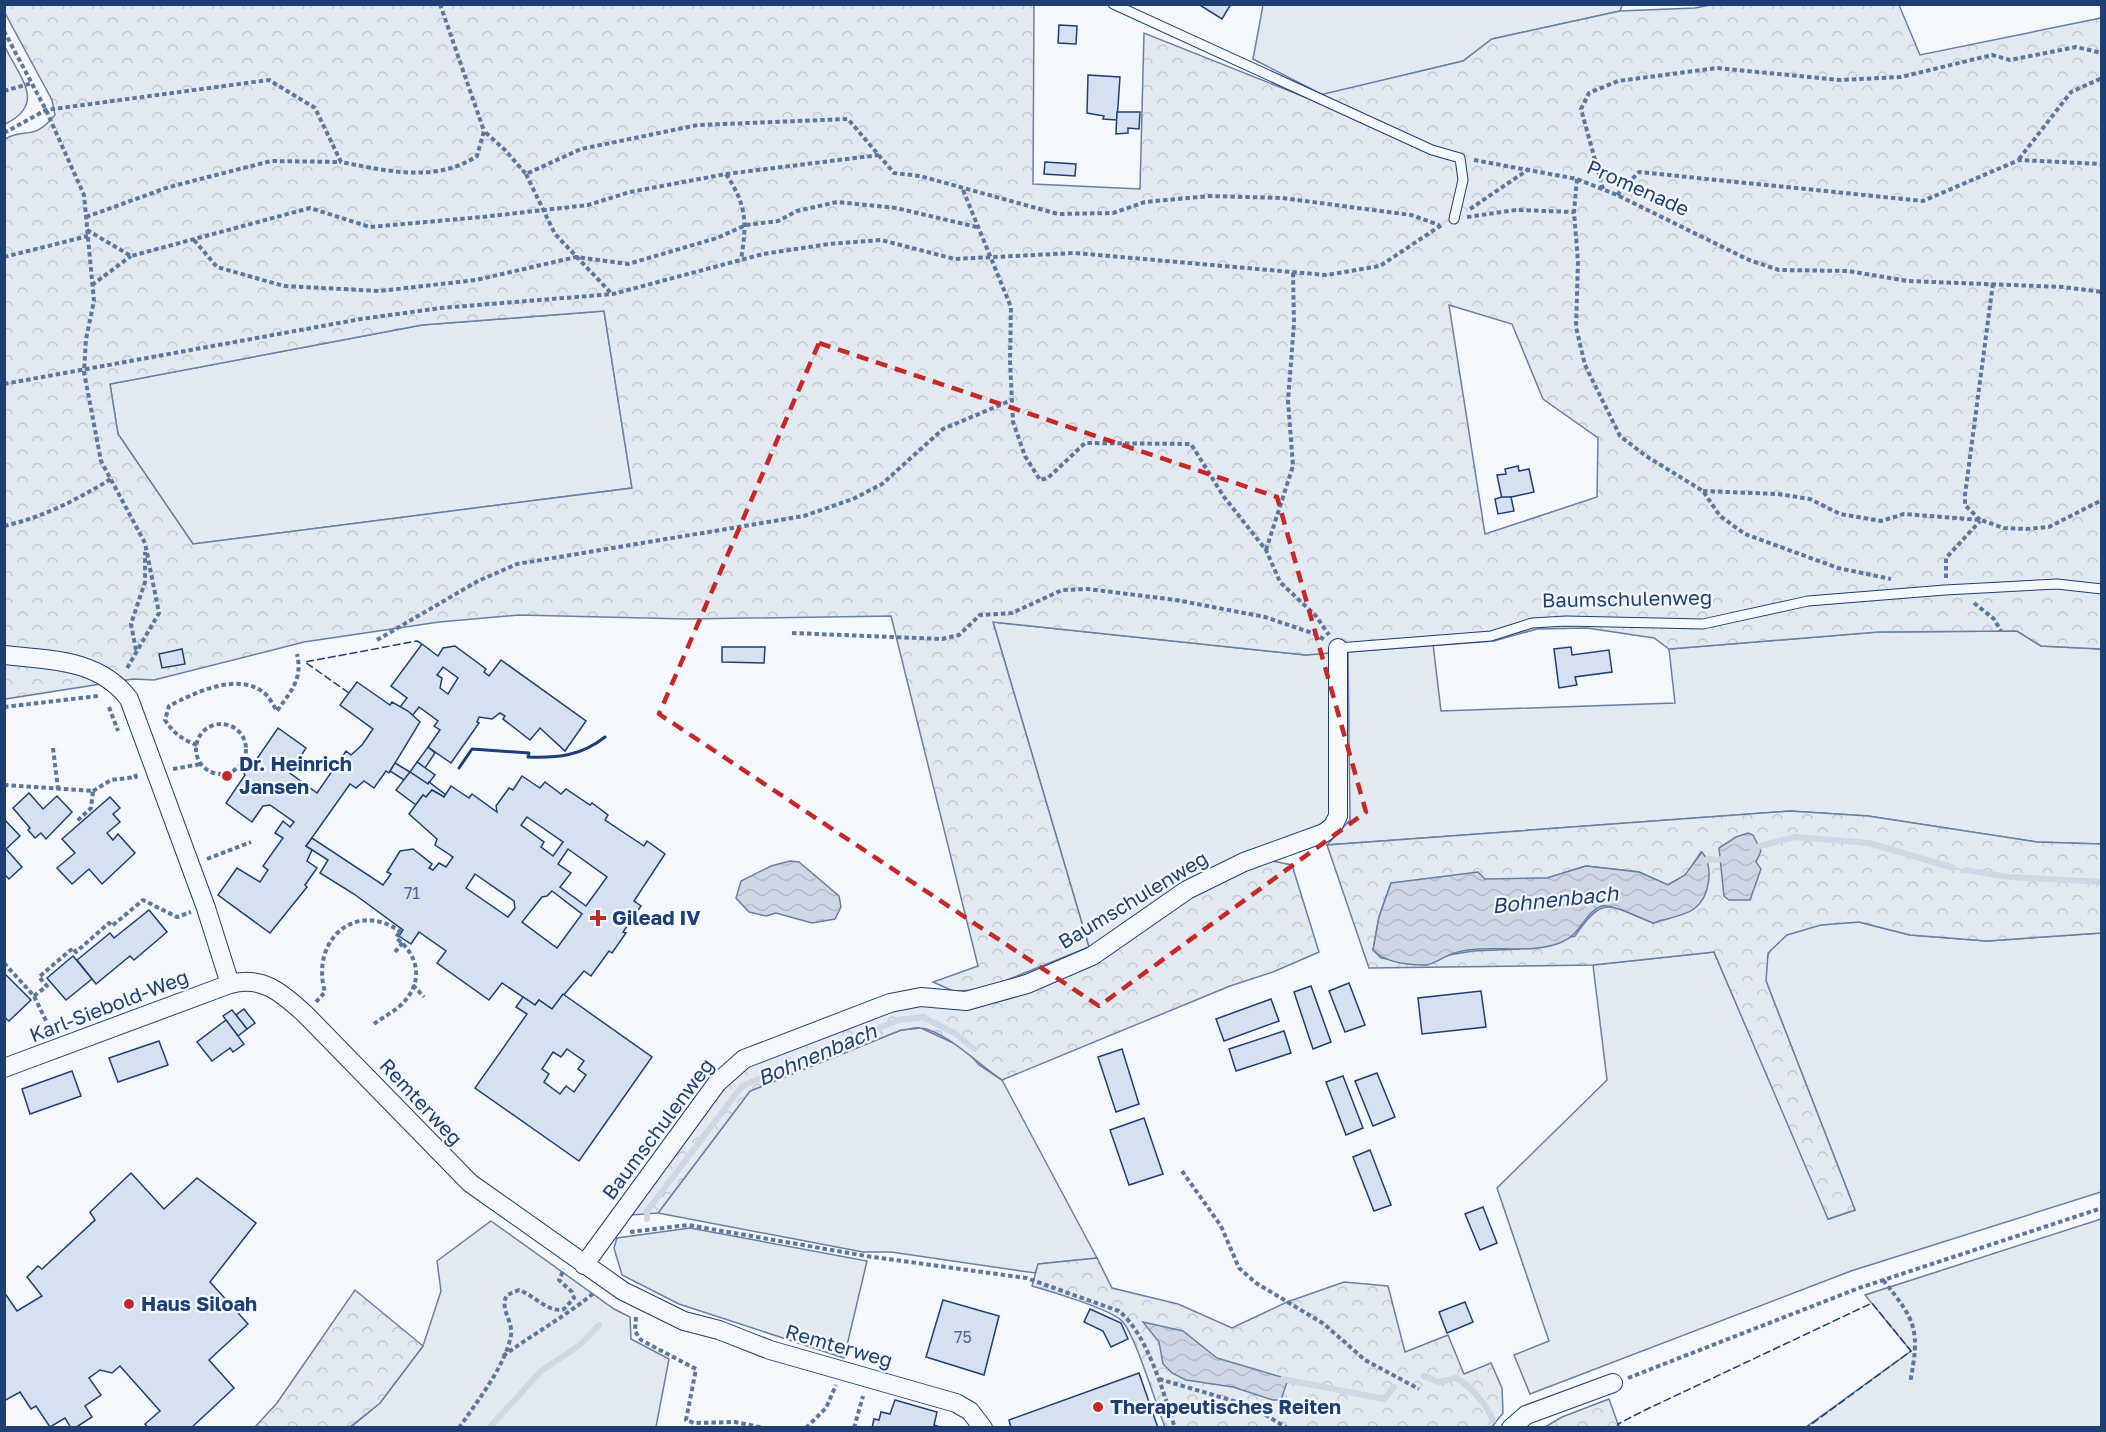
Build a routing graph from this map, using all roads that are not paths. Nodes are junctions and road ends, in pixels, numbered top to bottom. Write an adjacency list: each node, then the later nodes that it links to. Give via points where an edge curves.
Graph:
1 (1113, 4): 2 (lane, via 1431,150 1460,158 1463,180)
2 (1454, 219)
3 (2102, 589): 4 (lane, Baumschulenweg, via 2057,584 1945,590 1808,601 1703,624 1532,623 1491,636)
4 (1338, 648): 8 (street, Baumschulenweg, via 1338,816 1333,826 1187,890 1092,956 1027,984 966,1001 905,998 744,1059 717,1083 612,1228)
5 (4, 655): 6 (street, via 80,664 118,685 129,699)
6 (230, 984): 7 (street, Karl-Siebold-Weg); 8 (street, Remterweg, via 259,981 279,991 453,1168)
7 (4, 1068)
8 (578, 1261): 10 (street, Remterweg, via 638,1299 684,1321 956,1403)
9 (1613, 1383): 11 (street, via 1526,1415)
10 (983, 1428)
11 (1511, 1428)

